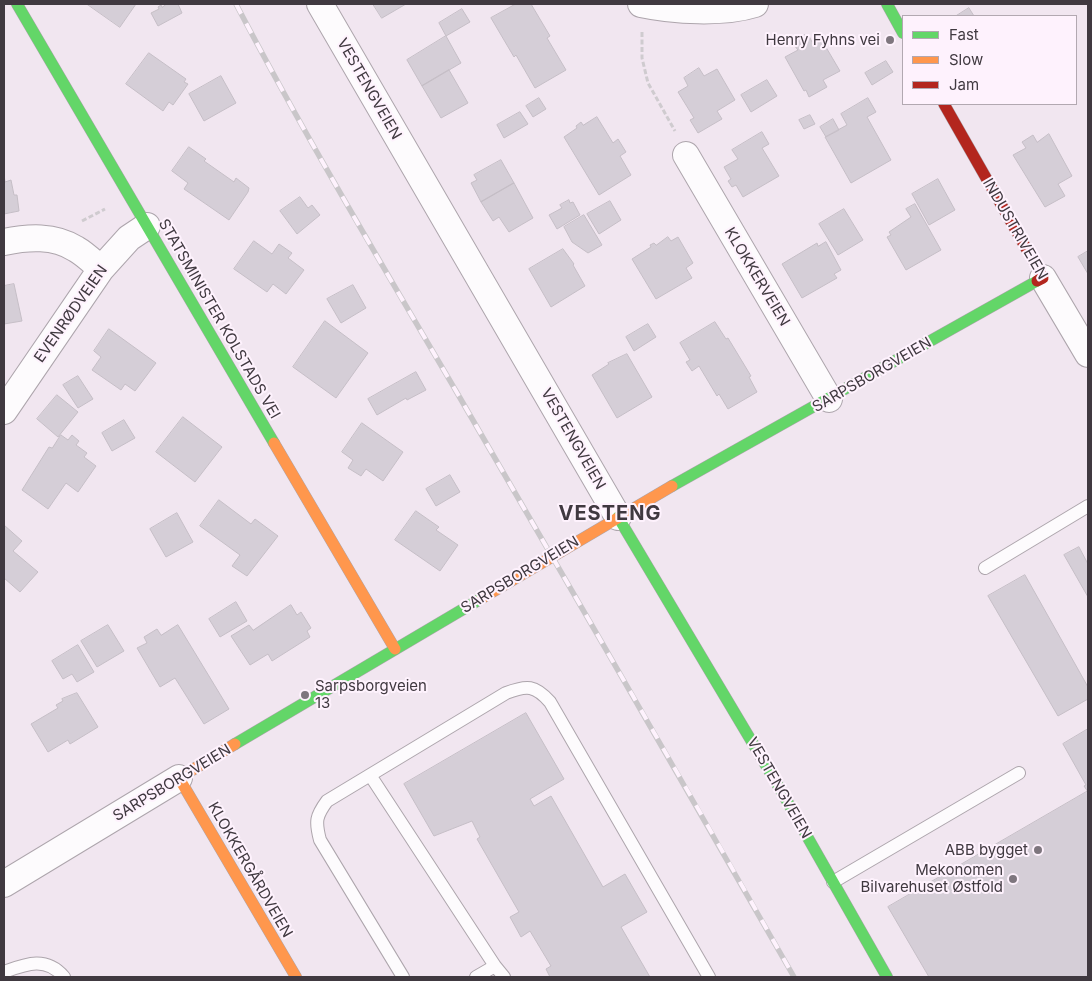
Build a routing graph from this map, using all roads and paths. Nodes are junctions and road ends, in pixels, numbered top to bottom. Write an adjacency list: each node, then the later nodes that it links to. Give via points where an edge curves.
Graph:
1 (17, 4): 9 (street, STATSMINISTER KOLSTADS VEI)
2 (320, 4): 17 (street, VESTENGVEIEN)
3 (642, 4): 4 (street, via 684,10 741,8); 8 (path, via 642,58 648,83)
4 (754, 4)
5 (887, 4): 6 (street)
6 (902, 30)
7 (945, 105): 12 (street, INDUSTRIVEIEN)
8 (686, 154): 14 (street, KLOKKERVEIEN)
9 (148, 226): 11 (street, EVENRØDVEIEN, via 129,238); 19 (street, STATSMINISTER KOLSTADS VEI)
10 (4, 242): 11 (street, via 25,237 51,239 75,248)
11 (101, 269): 15 (street, EVENRØDVEIEN)
12 (1043, 278): 13 (street, INDUSTRIVEIEN); 14 (street, SARPSBORGVEIEN)
13 (1088, 354)
14 (830, 399): 17 (street, SARPSBORGVEIEN)
15 (4, 411)
16 (1088, 506): 18 (lane)
17 (618, 517): 19 (street, SARPSBORGVEIEN); 23 (street, VESTENGVEIEN)
18 (985, 568)
19 (395, 649): 22 (street, SARPSBORGVEIEN)
20 (1019, 773): 23 (lane)
21 (370, 775): 25 (lane); 29 (lane, via 327,801 317,814 316,827 320,840); 32 (lane, via 506,693 521,687 532,687 541,692 550,702)
22 (179, 778): 24 (street, SARPSBORGVEIEN); 28 (street, KLOKKERGÅRDVEIEN)
23 (833, 882): 33 (street, VESTENGVEIEN)
24 (4, 884)
25 (495, 966): 30 (lane); 31 (lane)
26 (4, 972): 27 (lane, via 26,964 43,964 56,968)
27 (64, 977)
28 (296, 977)
29 (404, 977)
30 (476, 977)
31 (504, 977)
32 (709, 977)
33 (887, 977)

